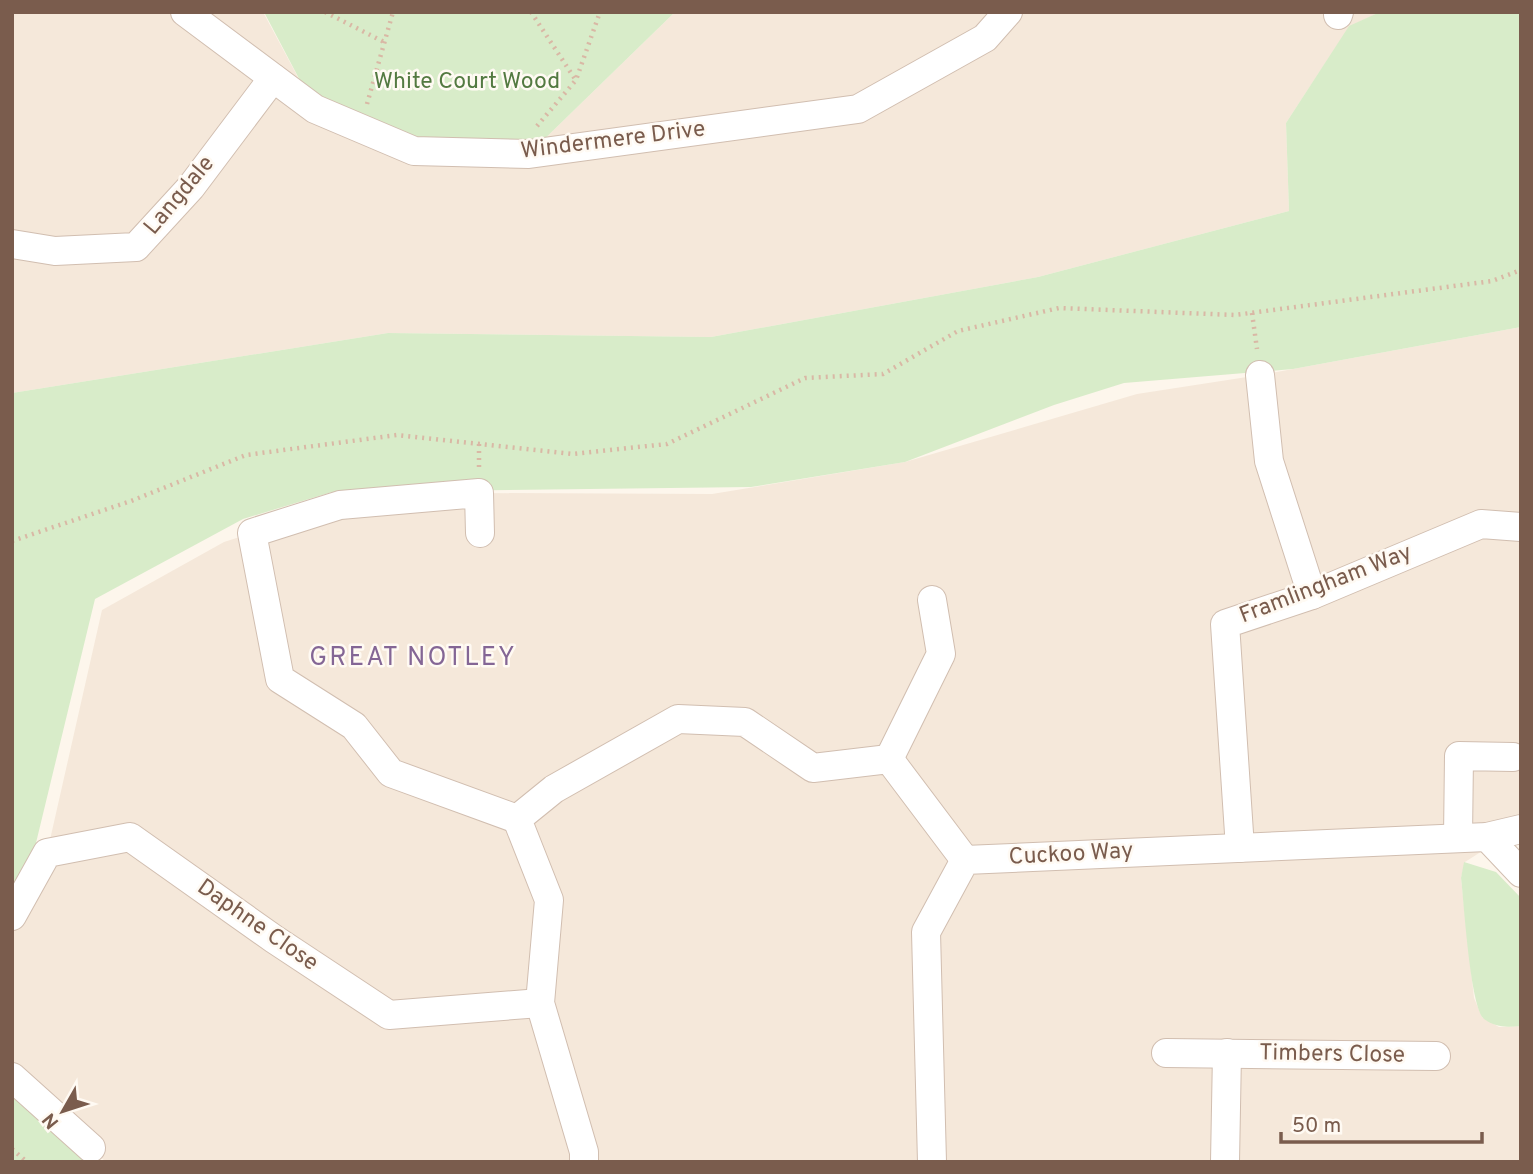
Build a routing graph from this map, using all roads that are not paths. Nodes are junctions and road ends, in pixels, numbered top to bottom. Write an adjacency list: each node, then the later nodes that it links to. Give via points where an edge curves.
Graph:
1 (185, 12): 3 (street, Windermere Drive)
2 (1008, 12): 3 (street, Windermere Drive, via 985,38 858,109 542,152 414,151 315,109)
3 (273, 78): 4 (street, Langdale, via 191,187 136,247 55,251)
4 (12, 244)
5 (1260, 375): 8 (street, via 1269,461)
6 (1521, 527): 8 (street, Framlingham Way, via 1481,524)
7 (480, 533): 12 (street, via 479,493 340,505 252,533 280,679 354,726 391,773)
8 (1312, 595): 16 (street, Framlingham Way, via 1225,624)
9 (932, 600): 11 (street, via 941,654)
10 (1513, 757): 15 (street, via 1459,756)
11 (889, 759): 12 (street, via 813,768 745,722 678,719 554,789); 17 (street)
12 (517, 819): 20 (street, via 549,900)
13 (1521, 829): 14 (street, Cuckoo Way)
14 (1488, 837): 15 (street, Cuckoo Way); 18 (street)
15 (1458, 838): 16 (street, Cuckoo Way)
16 (1240, 848): 17 (street, Cuckoo Way)
17 (965, 860): 27 (street, via 926,932)
18 (1521, 873)
19 (12, 916): 20 (street, Daphne Close, via 47,853 130,837 389,1015)
20 (540, 1003): 26 (street)
21 (1166, 1053): 22 (street, Timbers Close)
22 (1227, 1053): 23 (street, Timbers Close); 28 (street, Timbers Close)
23 (1436, 1056)
24 (12, 1077): 25 (street)
25 (91, 1148)
26 (584, 1162)
27 (932, 1162)
28 (1225, 1162)

